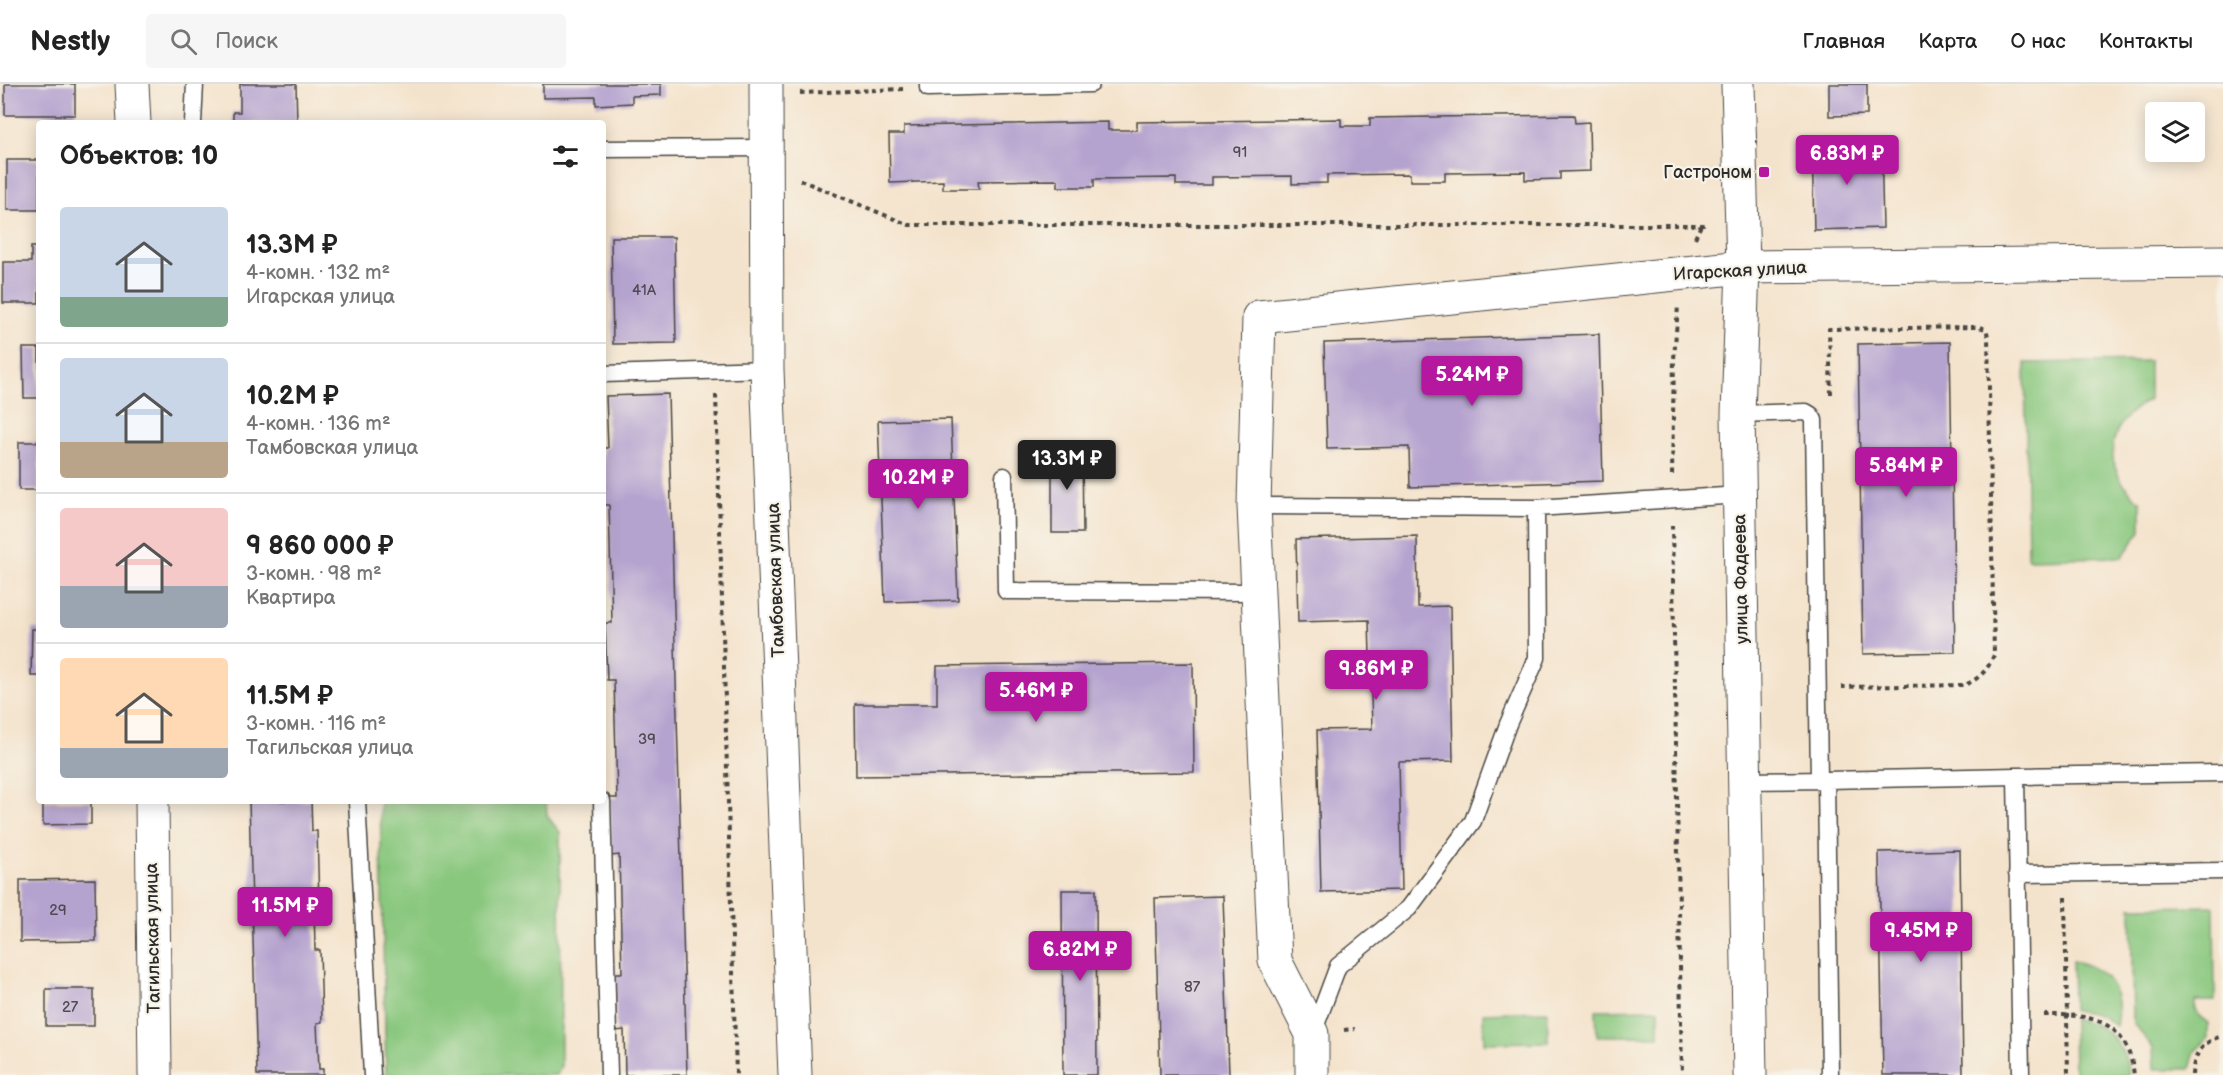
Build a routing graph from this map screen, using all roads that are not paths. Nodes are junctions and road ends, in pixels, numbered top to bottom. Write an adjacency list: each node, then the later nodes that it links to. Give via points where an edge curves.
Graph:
1 (132, 84): 7 (street)
2 (195, 84): 8 (lane)
3 (1091, 84): 5 (lane)
4 (1738, 84): 12 (street, улица Фадеева)
5 (928, 86)
6 (766, 89): 10 (street, Тамбовская улица)
7 (134, 120)
8 (194, 120)
9 (606, 149): 10 (lane)
10 (766, 157): 13 (street, Тамбовская улица)
11 (2223, 262): 12 (street, Игарская улица)
12 (1743, 267): 15 (street, улица Фадеева); 18 (street, Игарская улица, via 1259,317)
13 (767, 369): 14 (lane); 34 (street, Тамбовская улица)
14 (606, 374)
15 (1738, 414): 17 (street, улица Фадеева); 23 (lane, via 1806,412 1814,420)
16 (1004, 476): 20 (lane, via 1006,591)
17 (1740, 495): 19 (lane); 24 (street, улица Фадеева)
18 (1254, 506): 19 (lane); 20 (street)
19 (1536, 508): 30 (lane, via 1537,658 1473,821 1409,908 1338,966)
20 (1257, 592): 30 (street, via 1275,961)
21 (2223, 773): 22 (lane)
22 (2016, 776): 23 (lane); 29 (lane)
23 (1822, 780): 24 (lane); 37 (lane)
24 (1745, 781): 36 (street, улица Фадеева)
25 (152, 804): 31 (street, Тагильская улица)
26 (357, 804): 32 (lane)
27 (602, 804): 33 (lane)
28 (2223, 871): 29 (lane)
29 (2017, 874): 38 (lane)
30 (1312, 1034): 35 (street)
31 (155, 1075)
32 (372, 1075)
33 (609, 1075)
34 (795, 1075)
35 (1312, 1075)
36 (1750, 1075)
37 (1830, 1075)
38 (2021, 1075)

